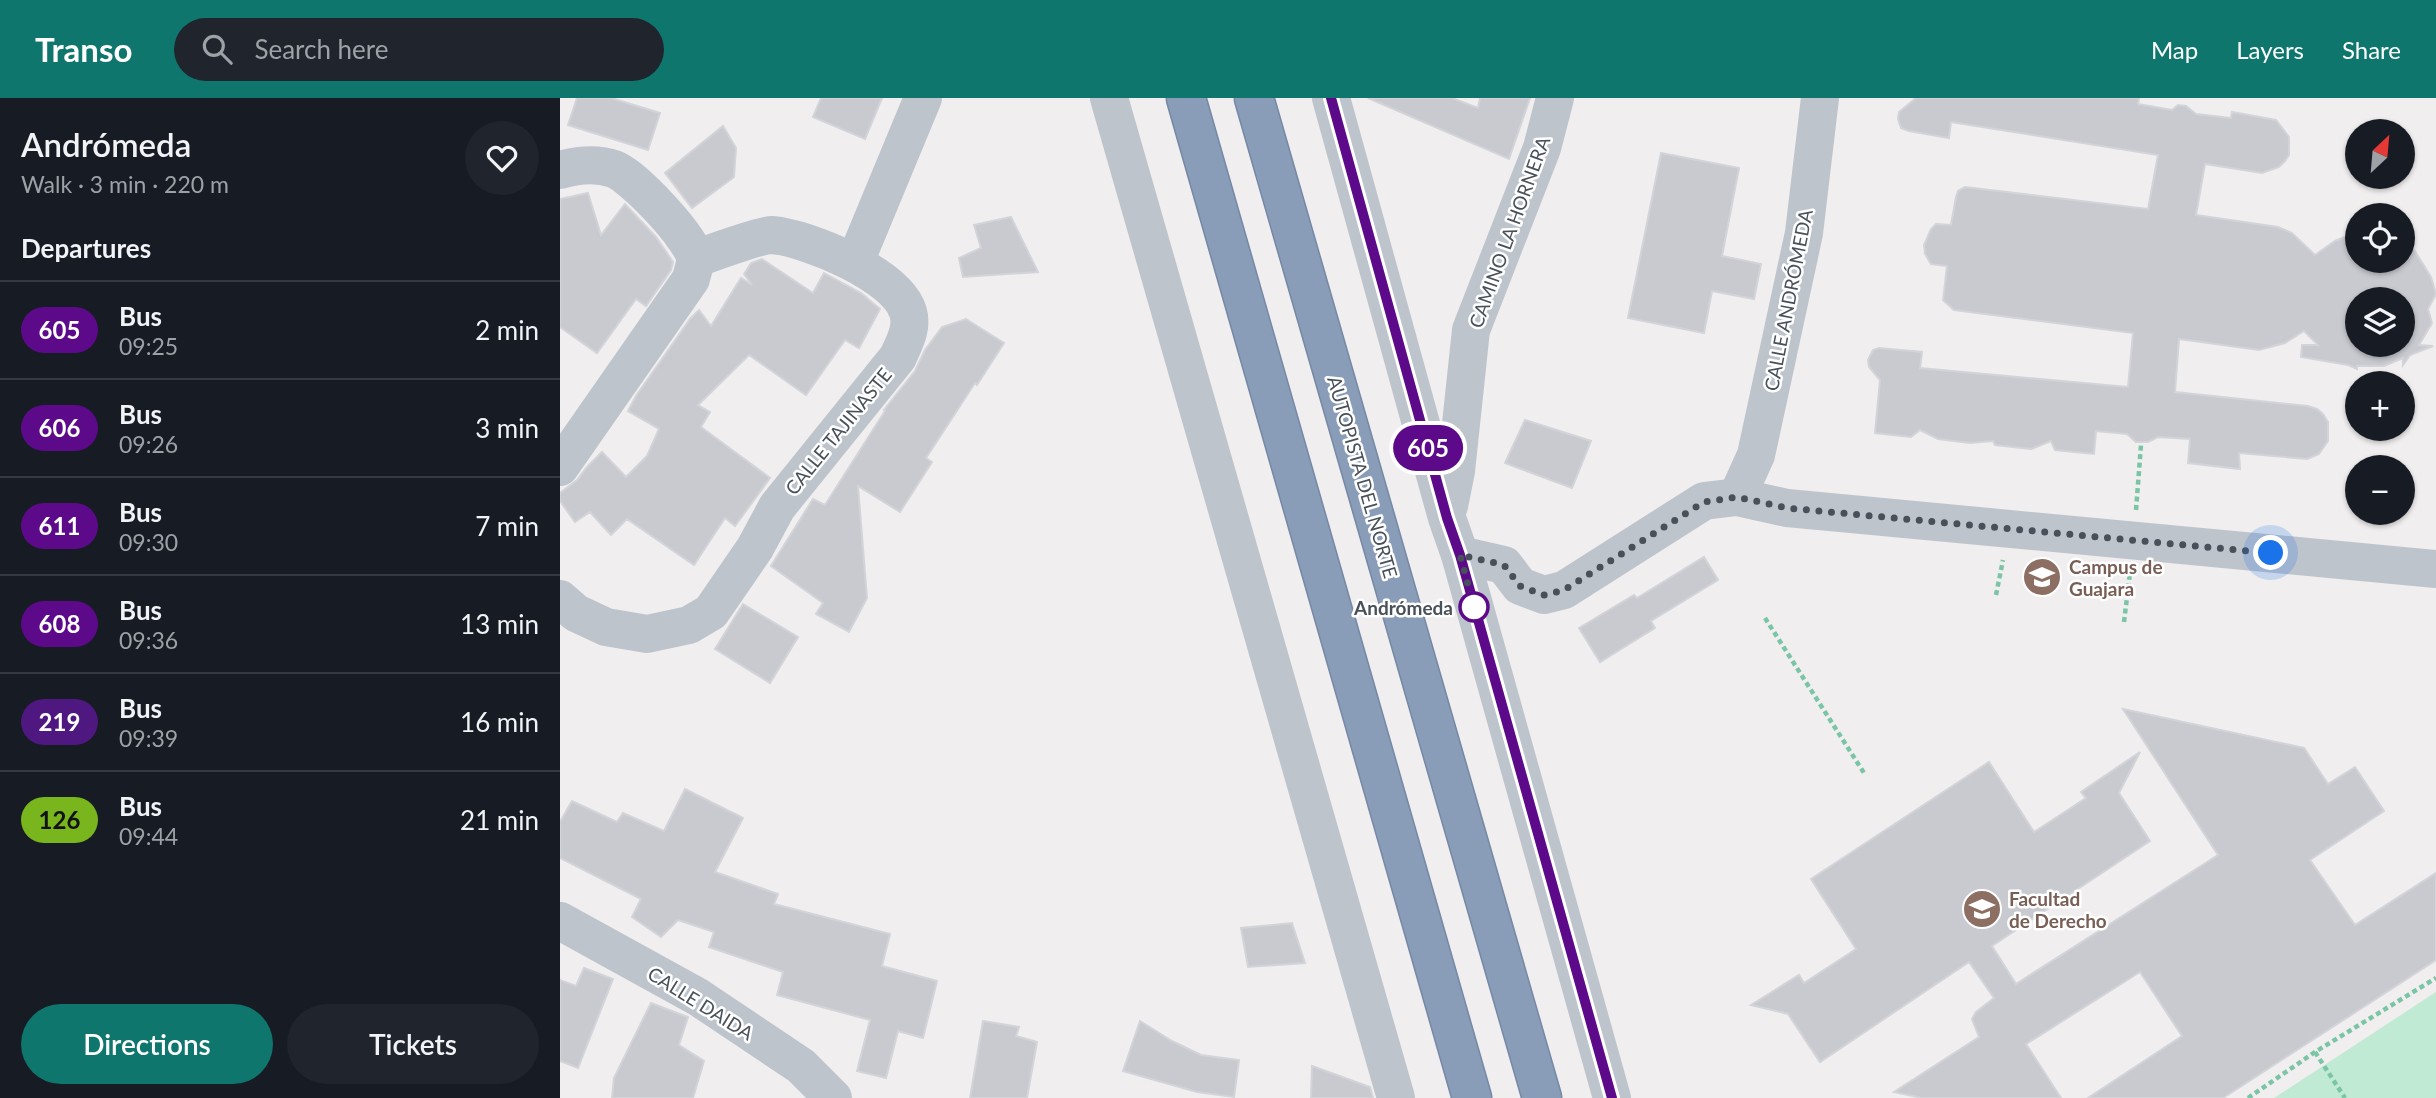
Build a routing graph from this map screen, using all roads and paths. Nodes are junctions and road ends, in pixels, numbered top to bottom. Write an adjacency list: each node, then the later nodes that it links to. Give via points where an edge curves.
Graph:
1 (923, 98): 10 (street)
2 (1109, 98): 29 (street)
3 (1186, 98): 30 (highway)
4 (1254, 98): 31 (highway, AUTOPISTA DEL NORTE)
5 (1331, 98): 15 (street)
6 (1555, 98): 15 (street, CAMINO LA HORNERA, via 1542,148 1471,330)
7 (1820, 98): 13 (street, CALLE ANDRÓMEDA, via 1804,233 1756,455)
8 (560, 170): 9 (street, via 573,166 617,170 636,183 687,239)
9 (695, 258): 10 (street, CALLE TAJINASTE, via 770,235); 12 (street, via 691,279)
10 (855, 262): 21 (street, CALLE TAJINASTE, via 901,295 909,313 909,331 898,357 777,507 711,612 689,625 648,634 606,627 576,613)
11 (2141, 445): 14 (path)
12 (560, 467)
13 (1737, 497): 16 (street, via 1704,502 1564,590 1544,595 1520,586 1504,565); 18 (street, via 1787,508)
14 (2136, 511)
15 (1447, 518): 16 (street)
16 (1460, 555): 32 (street)
17 (2003, 559): 20 (path)
18 (2436, 569)
19 (2129, 584): 23 (path)
20 (1996, 595)
21 (560, 599)
22 (1765, 618): 24 (path)
23 (2124, 622)
24 (1864, 773)
25 (560, 921): 28 (street, CALLE DAIDA, via 698,997 801,1066)
26 (2436, 978): 27 (path)
27 (2315, 1052): 33 (path); 34 (path)
28 (833, 1098)
29 (1396, 1098)
30 (1472, 1098)
31 (1542, 1098)
32 (1612, 1098)
33 (2248, 1098)
34 (2345, 1098)

